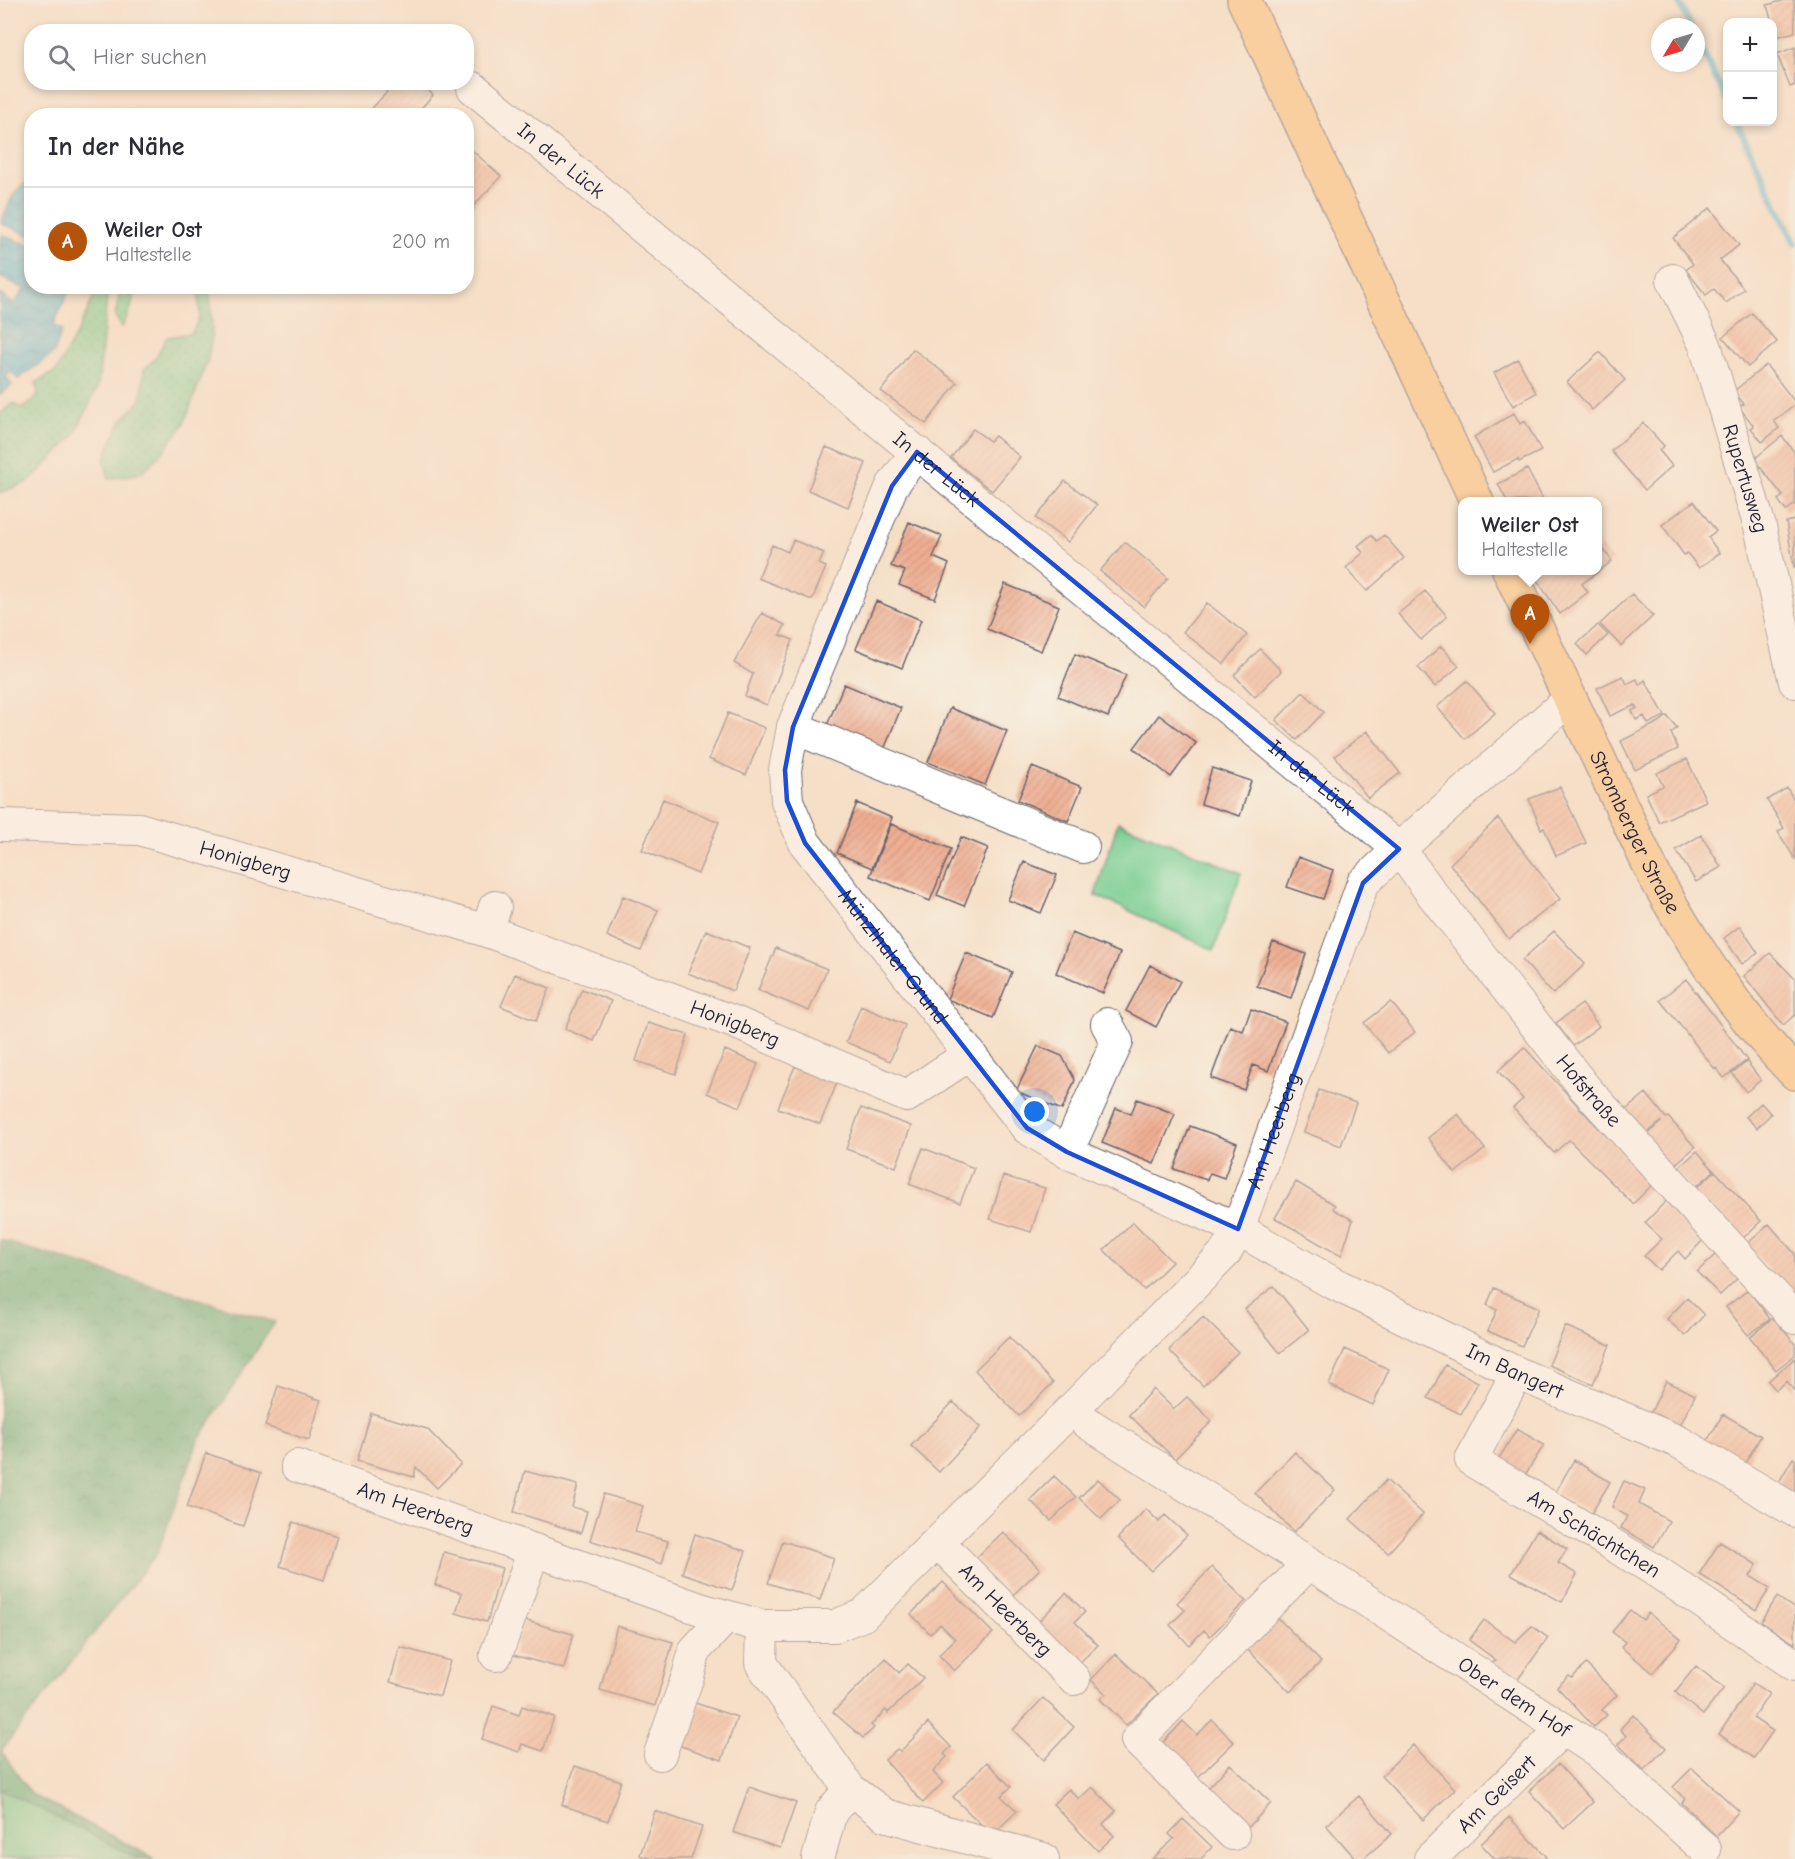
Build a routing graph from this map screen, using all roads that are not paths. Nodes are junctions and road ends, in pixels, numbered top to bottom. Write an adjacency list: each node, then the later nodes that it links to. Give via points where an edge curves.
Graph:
1 (1244, 0): 5 (main road)
2 (474, 89): 4 (street, In der Lück)
3 (1673, 280): 7 (street, Rupertusweg, via 1705,345 1760,527)
4 (917, 452): 9 (street, Münzthaler Grund, via 892,486); 12 (street, In der Lück)
5 (1475, 497)
6 (1511, 575): 8 (main road, Stromberger Straße)
7 (1795, 682)
8 (1572, 704): 12 (street, Am Heerberg, via 1557,710); 15 (main road, Stromberger Straße, via 1655,877 1695,946 1719,983)
9 (794, 727): 11 (street); 14 (street, Münzthaler Grund, via 785,770 787,801 805,843)
10 (0, 825): 14 (street, Honigberg, via 139,829 491,919 907,1096)
11 (1083, 847)
12 (1399, 849): 17 (street, Am Heerberg, via 1363,884); 18 (street, Hofstraße, via 1585,1088)
13 (1107, 1024): 16 (street, via 1116,1042)
14 (970, 1054): 16 (street, Münzthaler Grund, via 1027,1128)
15 (1795, 1073)
16 (1067, 1152): 17 (street, Münzthaler Grund)
17 (1238, 1229): 19 (street, Im Bangert, via 1331,1282); 20 (street, Am Heerberg, via 1225,1253)
18 (1795, 1318)
19 (1517, 1372): 22 (street, Im Bangert, via 1679,1442); 29 (street, Am Schächtchen, via 1471,1460 1653,1569)
20 (1072, 1409): 23 (street, Am Heerberg); 25 (street, Ober dem Hof, via 1089,1424)
21 (297, 1466): 24 (street, Am Heerberg)
22 (1795, 1511)
23 (938, 1542): 27 (street, Am Heerberg, via 863,1615 835,1626); 30 (street, Am Heerberg)
24 (534, 1550): 26 (street, Am Heerberg); 28 (street)
25 (1309, 1563): 31 (street, Ober dem Hof); 34 (street, via 1137,1740)
26 (726, 1617): 27 (street, Am Heerberg); 32 (street, via 695,1650)
27 (762, 1626): 33 (street, via 761,1664)
28 (496, 1656)
29 (1795, 1665)
30 (1074, 1678)
31 (1563, 1729): 35 (street, Ober dem Hof, via 1597,1751); 38 (street, Am Geisert)
32 (660, 1754)
33 (850, 1789): 36 (street, via 831,1812); 37 (street, via 885,1815)
34 (1233, 1834)
35 (1705, 1849)
36 (818, 1859)
37 (1043, 1859)
38 (1430, 1859)

